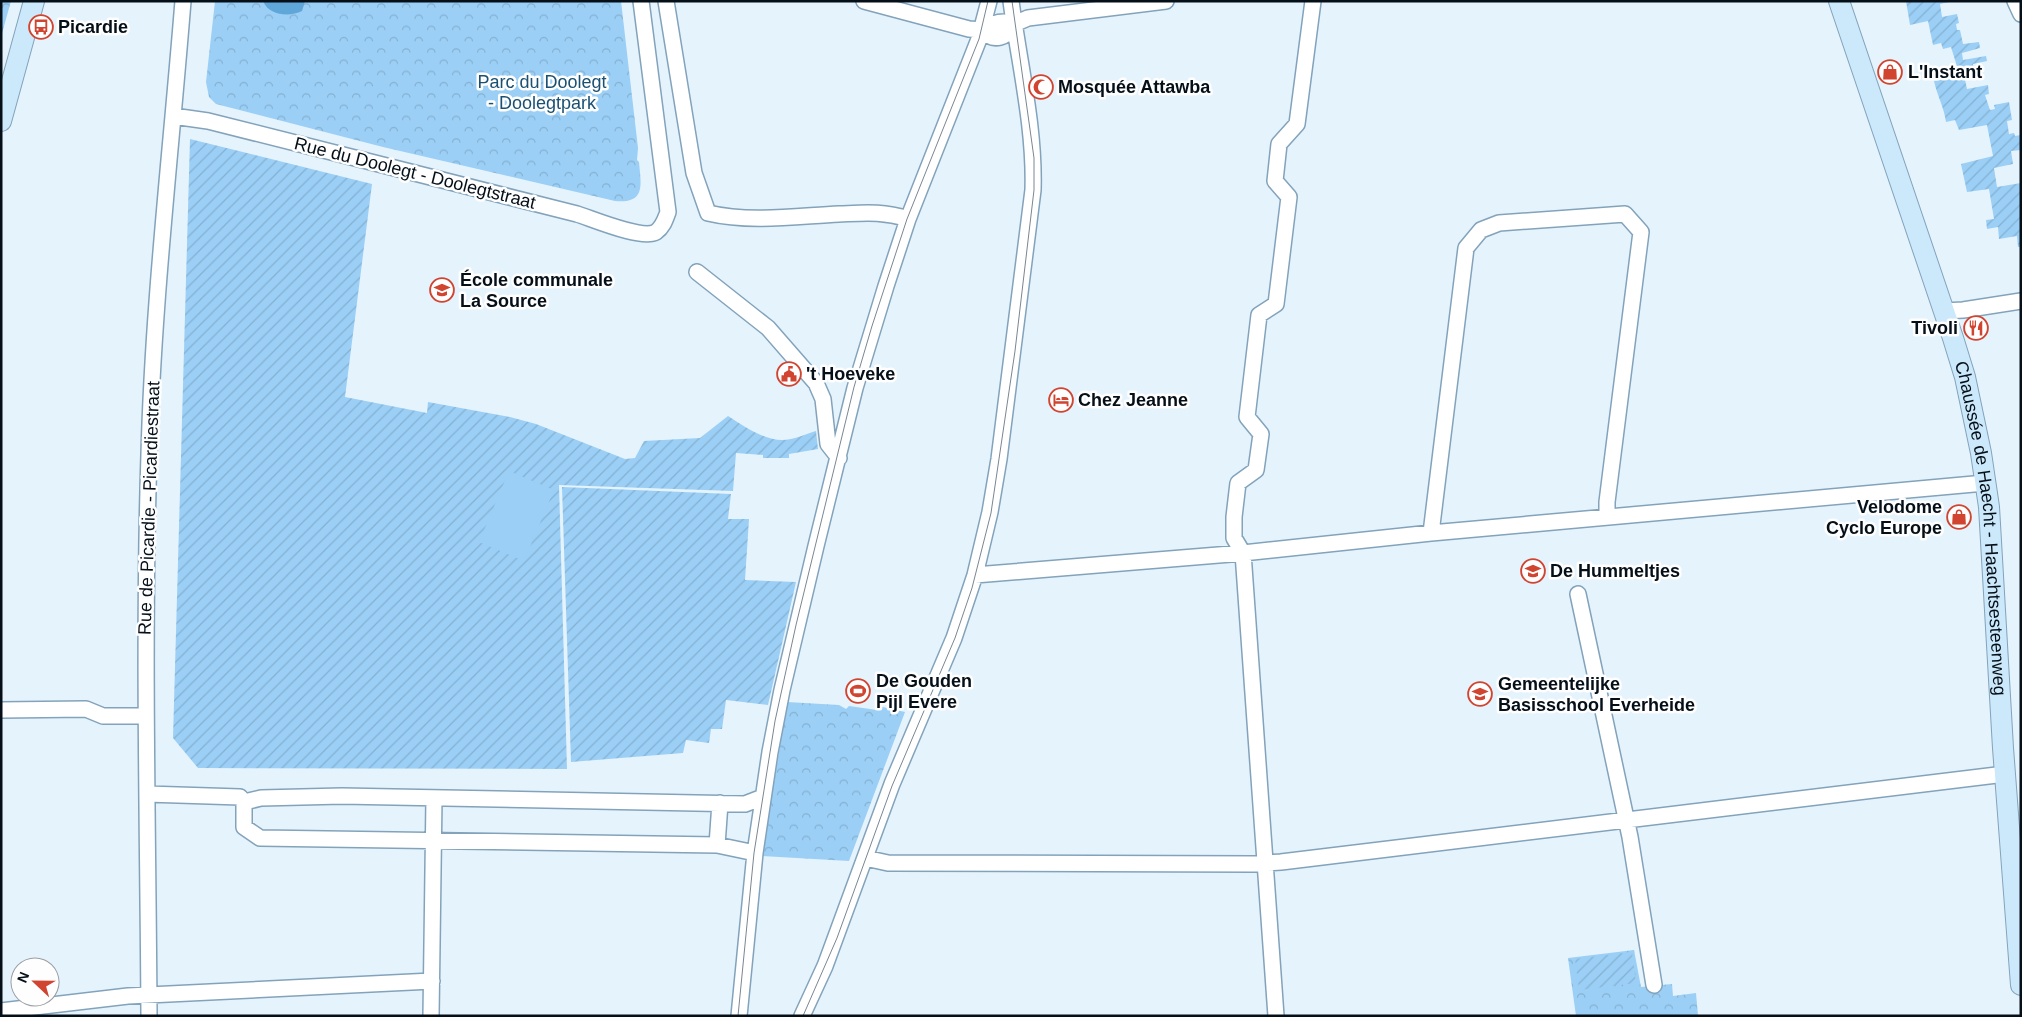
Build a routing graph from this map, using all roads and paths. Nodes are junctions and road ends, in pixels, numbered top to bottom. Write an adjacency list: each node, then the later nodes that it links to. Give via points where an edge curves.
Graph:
1 (34, 1): 16 (street)
2 (183, 1): 15 (street, Rue de Picardie - Picardiestraat)
3 (641, 1): 15 (street, Rue du Doolegt - Doolegtstraat, via 668,212 664,225 655,233 633,232 577,214 208,121)
4 (666, 1): 17 (street, via 694,173 708,213 764,218 881,212)
5 (864, 1): 14 (street)
6 (989, 1): 14 (street)
7 (1011, 1): 13 (street)
8 (1166, 1): 13 (street, via 1028,18)
9 (1313, 1): 25 (street, via 1298,124 1279,144 1274,181 1289,197 1276,304 1259,315 1246,417 1261,434 1256,470 1238,483 1234,517 1234,538)
10 (1839, 1): 20 (street, Chaussée de Haecht - Haachtsesteenweg)
11 (2016, 1): 12 (street)
12 (2021, 14)
13 (1014, 24): 14 (street, via 1007,21 995,23); 26 (street, via 1032,158 1033,190 999,459)
14 (982, 30): 17 (street)
15 (174, 116): 29 (street, Rue de Picardie - Picardiestraat, via 162,242 149,451)
16 (1, 121)
17 (908, 219): 21 (street, via 855,388)
18 (697, 272): 21 (street, via 768,328 816,383 823,399 828,444)
19 (2021, 300): 20 (street)
20 (1944, 311): 22 (street, Chaussée de Haecht - Haachtsesteenweg, via 1965,377)
21 (839, 458): 32 (street, via 784,680)
22 (1985, 483): 23 (street); 30 (street, Chaussée de Haecht - Haachtsesteenweg)
23 (1607, 517): 24 (street); 24 (street, via 1641,232 1626,214 1499,223 1481,230 1466,248)
24 (1431, 534): 25 (street)
25 (1243, 554): 26 (street); 41 (street)
26 (975, 575): 40 (street, via 954,638)
27 (1578, 594): 36 (street)
28 (1, 710): 29 (street, via 86,709 103,716)
29 (146, 716): 31 (street, Rue de Picardie - Picardiestraat)
30 (2005, 774): 36 (street); 43 (street, Chaussée de Haecht - Haachtsesteenweg)
31 (147, 794): 34 (street, via 240,797); 45 (street, Rue de Picardie - Picardiestraat)
32 (764, 797): 35 (street, via 745,804); 39 (street)
33 (434, 798): 34 (street, via 342,796 261,798); 35 (street); 37 (street)
34 (244, 802): 37 (street, via 244,827 260,838)
35 (720, 803): 38 (street)
36 (1626, 820): 41 (street); 44 (street)
37 (433, 840): 38 (street); 42 (street)
38 (717, 845): 39 (street)
39 (755, 853): 49 (street)
40 (864, 858): 41 (street, via 888,863); 50 (street, via 825,966)
41 (1266, 863): 51 (street)
42 (432, 981): 45 (street); 48 (street)
43 (2021, 985)
44 (1654, 986)
45 (149, 996): 46 (street); 47 (street, Rue de Picardie - Picardiestraat)
46 (1, 1011)
47 (149, 1016)
48 (431, 1016)
49 (739, 1016)
50 (802, 1016)
51 (1276, 1016)

